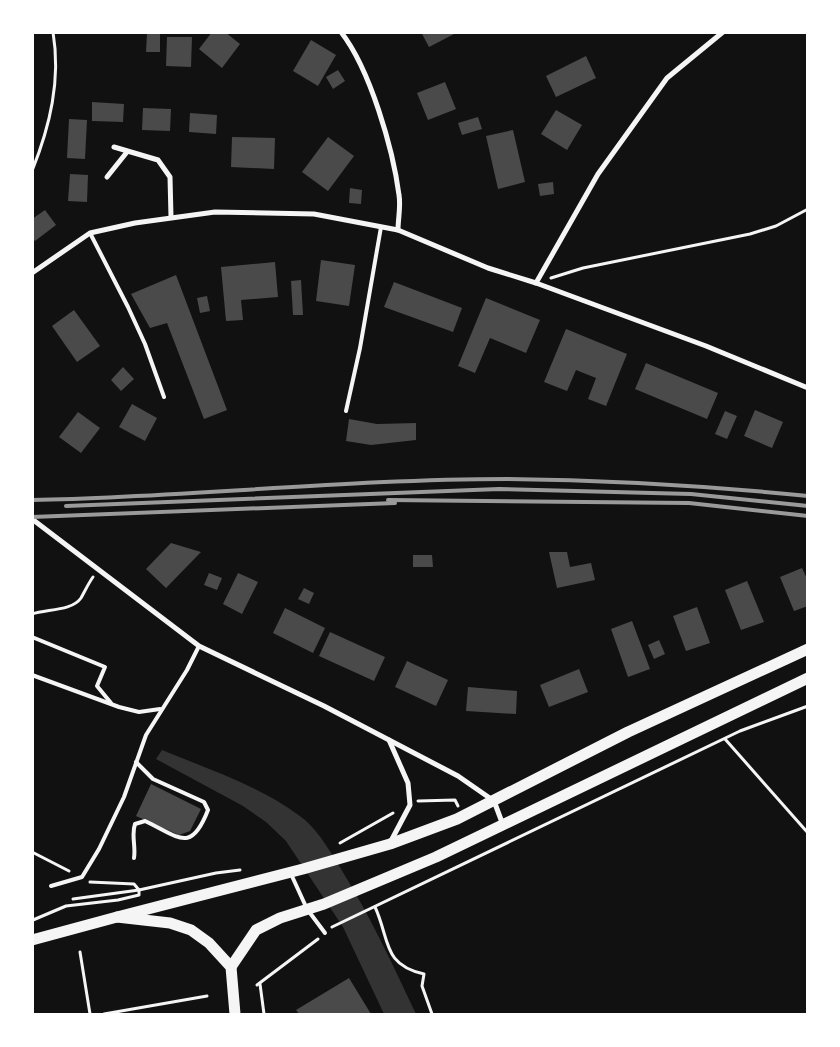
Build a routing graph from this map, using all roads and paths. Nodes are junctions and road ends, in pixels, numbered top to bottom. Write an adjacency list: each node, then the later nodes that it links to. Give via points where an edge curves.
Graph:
1 (53, 32): 6 (path, via 57,58 54,98)
2 (341, 32): 11 (street, via 349,42 374,97 390,152 399,196)
3 (723, 32): 14 (street, via 667,78 598,174)
4 (114, 148): 5 (street)
5 (127, 152): 7 (street); 9 (street, via 158,160 170,177)
6 (32, 170)
7 (106, 178)
8 (808, 209): 14 (path, via 776,226 750,234 583,268)
9 (171, 217): 10 (street, via 215,212 314,214); 12 (street)
10 (381, 227): 11 (street); 17 (lane)
11 (398, 230): 14 (street, via 488,268)
12 (90, 233): 13 (street); 16 (lane, via 131,314)
13 (32, 273)
14 (536, 283): 15 (street)
15 (808, 388)
16 (164, 397)
17 (346, 411)
18 (32, 519): 19 (street)
19 (98, 570): 20 (path, via 72,606); 22 (street)
20 (32, 614)
21 (32, 637): 26 (lane, via 105,667 98,686)
22 (199, 646): 28 (lane); 30 (street)
23 (808, 649): 33 (main road, via 628,732)
24 (32, 675): 26 (lane)
25 (808, 678): 35 (main road)
26 (112, 704): 28 (lane, via 139,712)
27 (808, 706): 29 (path)
28 (160, 709): 31 (lane)
29 (725, 739): 36 (path); 41 (path)
30 (389, 740): 32 (street, via 408,783); 33 (street, via 458,776)
31 (136, 762): 42 (lane, via 153,780 204,802 208,810 201,829 193,837 182,838 145,821 135,824 132,832 136,847); 45 (lane, via 124,797)
32 (409, 800): 34 (path, via 455,800); 38 (path, via 400,799 393,813); 39 (street, via 410,805)
33 (494, 801): 34 (main road); 35 (street)
34 (462, 816): 39 (main road)
35 (503, 825): 37 (main road)
36 (808, 833)
37 (473, 840): 41 (path); 50 (main road)
38 (338, 844)
39 (390, 844): 44 (main road)
40 (32, 852): 45 (path)
41 (480, 857): 49 (path)
42 (134, 858)
43 (248, 869): 47 (path, via 216,872)
44 (290, 872): 50 (lane); 51 (main road)
45 (82, 877): 46 (lane); 47 (path, via 90,883 134,884)
46 (51, 886)
47 (139, 890): 48 (path); 52 (path, via 139,895 66,906)
48 (73, 899)
49 (376, 907): 53 (path, via 331,927); 62 (path, via 393,959 408,971 424,974 422,986)
50 (307, 909): 53 (lane); 56 (main road, via 256,930)
51 (117, 917): 54 (main road); 56 (main road, via 170,923 191,930 209,943)
52 (33, 920)
53 (325, 933): 61 (path, via 258,985)
54 (32, 940)
55 (80, 952): 58 (path)
56 (231, 967): 60 (main road)
57 (207, 996): 59 (path)
58 (90, 1014)
59 (104, 1014)
60 (235, 1014)
61 (264, 1014)
62 (432, 1014)

